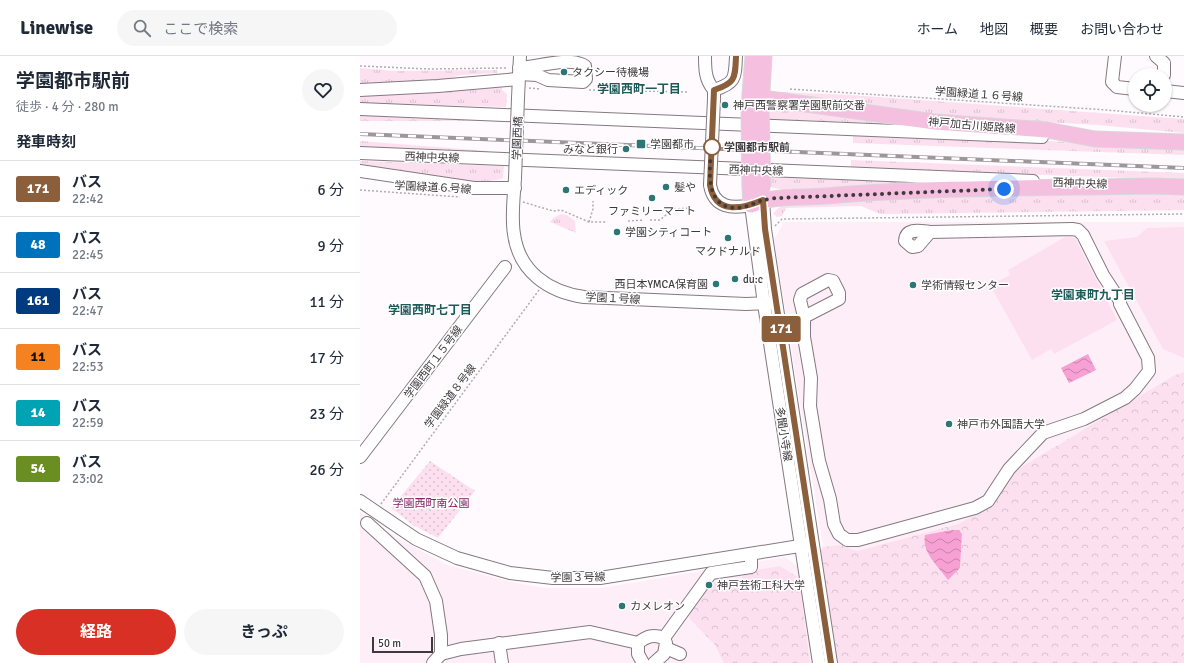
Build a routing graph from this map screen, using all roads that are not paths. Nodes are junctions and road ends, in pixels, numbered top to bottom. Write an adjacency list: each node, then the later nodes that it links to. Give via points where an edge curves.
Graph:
1 (705, 56): 13 (street, via 707,79)
2 (736, 56): 13 (street, via 735,77 728,86)
3 (753, 56): 14 (main road)
4 (764, 56): 14 (main road)
5 (1115, 56): 9 (street, via 1112,82 1117,87)
6 (1156, 56): 7 (street, via 1164,63)
7 (1164, 68)
8 (519, 69): 10 (street, via 438,86); 20 (street, 学園西橋, bridge)
9 (1128, 88)
10 (360, 90)
11 (1172, 92): 12 (street)
12 (1184, 93)
13 (714, 94): 23 (street, bridge, via 710,185 714,196 725,206 738,208)
14 (757, 105): 16 (main road, 神戸加古川姫路線, via 1047,130); 23 (main road, bridge)
15 (360, 109): 16 (street)
16 (1095, 139): 17 (main road, 神戸加古川姫路線)
17 (1184, 142)
18 (360, 153): 21 (street, 西神中央線)
19 (360, 171): 20 (street, via 474,188)
20 (515, 183): 27 (street, 学園１号線, via 513,225 518,250 533,274 556,290 584,297)
21 (1152, 186): 22 (main road); 23 (main road)
22 (1184, 187)
23 (757, 195): 26 (street, 多聞小寺線); 27 (street, 多聞小寺線)
24 (930, 232): 29 (street, via 1072,228 1078,230 1120,301 1148,358 1149,371 1125,398 1084,419 1043,433 1009,469 988,501 975,508 858,540 847,540 839,534 834,524 819,461)
25 (505, 267): 31 (street, 学園西町１５号線)
26 (776, 302): 27 (street, 学園１号線); 30 (street, 多聞小寺線)
27 (764, 304): 34 (street, 多聞小寺線)
28 (804, 317): 29 (street, via 804,336 811,378 810,406)
29 (815, 428): 30 (street)
30 (796, 431): 34 (street, 多聞小寺線)
31 (360, 457)
32 (360, 502): 35 (street, 学園３号線, via 416,539 457,558 510,573 553,578 600,578)
33 (367, 523): 39 (street, via 426,576 436,600)
34 (807, 546): 35 (street, 学園３号線); 45 (street, 多聞小寺線); 46 (street, 多聞小寺線)
35 (751, 555): 37 (street, via 752,567 711,573)
36 (499, 643): 38 (street, via 590,632); 39 (street); 42 (street)
37 (665, 643): 38 (street, via 655,635 645,637); 40 (street); 44 (street, via 662,658)
38 (638, 644): 43 (street, via 638,654)
39 (441, 654): 41 (street)
40 (680, 654)
41 (433, 663)
42 (502, 663)
43 (643, 663)
44 (654, 663)
45 (819, 663)
46 (830, 663)

